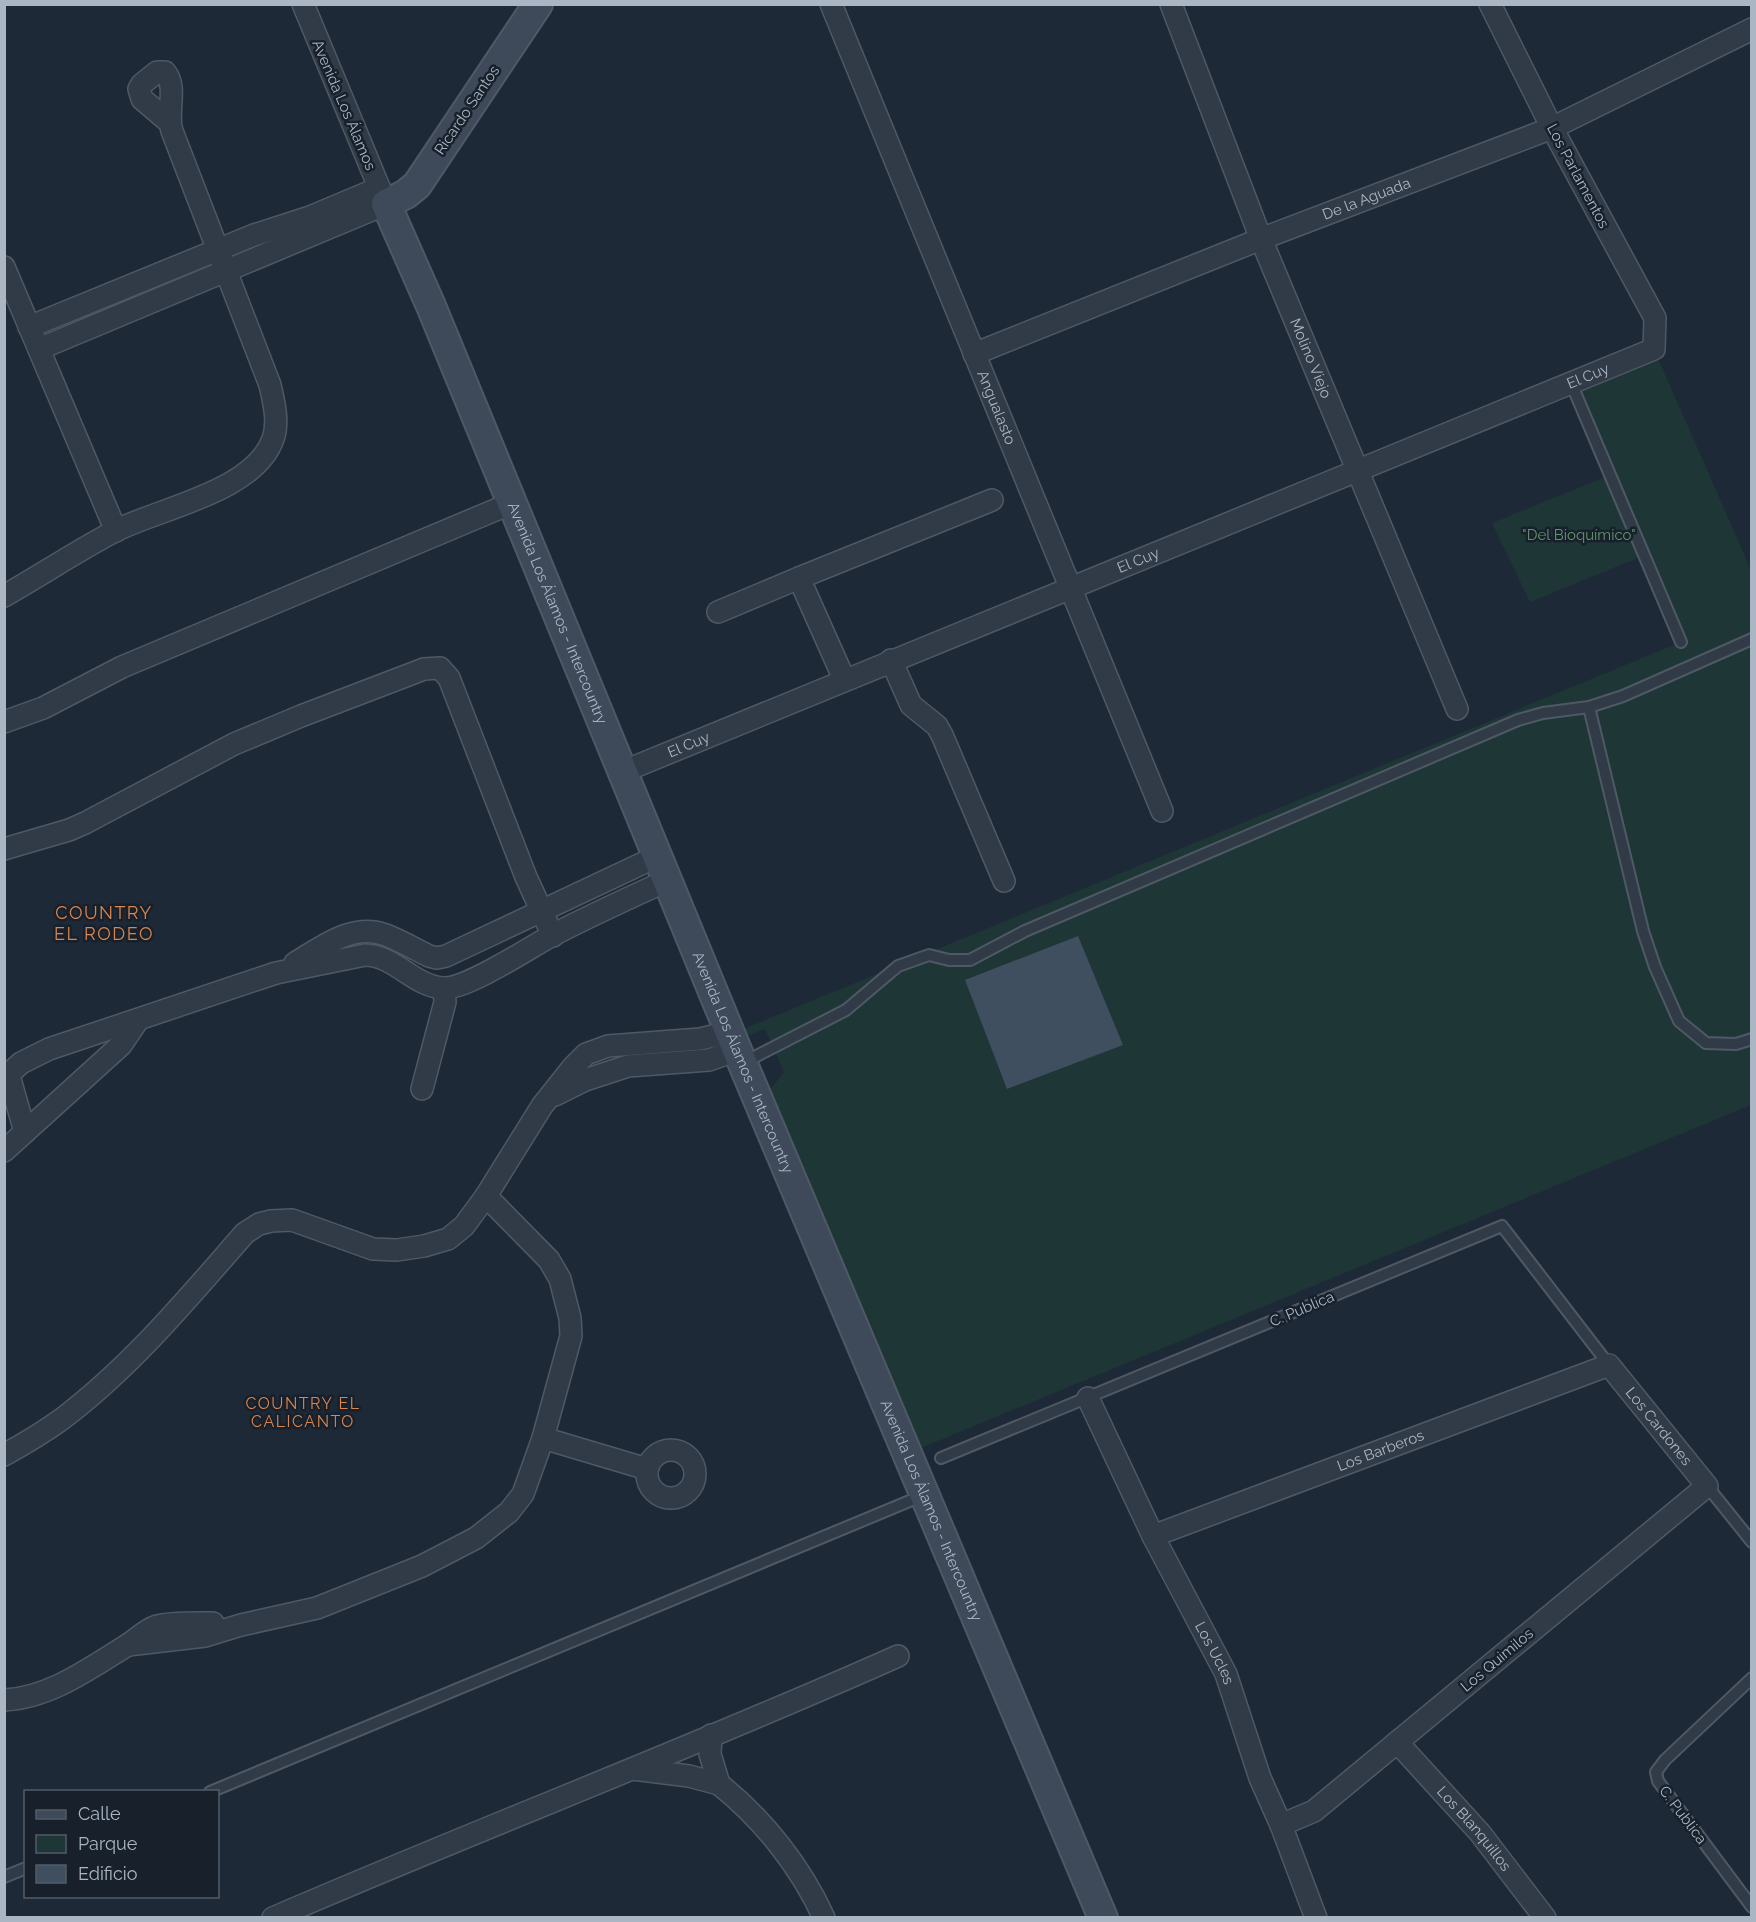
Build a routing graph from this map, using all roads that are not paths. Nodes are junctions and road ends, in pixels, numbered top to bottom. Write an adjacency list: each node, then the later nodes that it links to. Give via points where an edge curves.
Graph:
1 (303, 4): 9 (street, Avenida Los Álamos)
2 (538, 4): 9 (main road, Ricardo Santos, via 417,185 406,194)
3 (831, 4): 17 (street, Angualasto)
4 (1170, 4): 10 (street, Molino Viejo)
5 (1490, 4): 8 (street, Los Parlamentos)
6 (1752, 29): 8 (street, De la Aguada)
7 (169, 122): 11 (street)
8 (1552, 128): 10 (street, De la Aguada); 16 (street, Los Parlamentos, via 1655,318)
9 (382, 196): 11 (street, via 277,227); 13 (street); 21 (main road, Avenida Los Álamos - Intercountry)
10 (1261, 239): 17 (street, De la Aguada); 19 (street, Molino Viejo)
11 (219, 251): 13 (street); 14 (street)
12 (4, 267): 14 (street)
13 (226, 272): 15 (street); 22 (street, via 270,385 275,407 273,440 267,452 229,485)
14 (29, 327): 15 (street)
15 (39, 349): 22 (street)
16 (1654, 349): 18 (street, El Cuy)
17 (974, 354): 24 (street, Angualasto)
18 (1571, 382): 19 (street, El Cuy); 28 (lane)
19 (1358, 470): 24 (street, El Cuy); 32 (street, Molino Viejo)
20 (992, 500): 23 (street)
21 (512, 503): 33 (street, via 122,667 43,708); 34 (main road, Avenida Los Álamos - Intercountry)
22 (116, 531): 25 (street)
23 (799, 578): 26 (street); 30 (street)
24 (1070, 587): 29 (street, El Cuy); 35 (street, Angualasto)
25 (4, 596)
26 (718, 612)
27 (1752, 639): 31 (lane)
28 (1681, 642)
29 (891, 660): 30 (street, El Cuy); 38 (street, via 911,705 942,735)
30 (844, 680): 34 (street, El Cuy)
31 (1589, 707): 44 (lane, via 1643,931 1679,1021 1706,1043 1736,1044); 45 (lane, via 1518,720 1025,931 970,960 929,955 913,959 885,975 846,1010)
32 (1457, 709)
33 (4, 722)
34 (622, 772): 37 (main road, Avenida Los Álamos - Intercountry)
35 (1162, 811)
36 (4, 849): 39 (street, via 86,823 234,744 432,667 440,668 449,678)
37 (663, 868): 39 (street); 40 (street); 45 (main road, Avenida Los Álamos - Intercountry)
38 (1004, 881)
39 (542, 911): 40 (street); 41 (street, via 458,952 437,958 384,934 351,933)
40 (552, 936): 42 (street, via 464,984)
41 (276, 974): 42 (street, via 375,955 415,979); 43 (street)
42 (444, 988): 46 (street, via 445,1002)
43 (138, 1020): 47 (street, via 121,1045); 47 (street, via 49,1049 14,1068 10,1079)
44 (1752, 1039)
45 (736, 1048): 49 (street, via 700,1039 626,1043 586,1054 526,1129); 57 (main road, Avenida Los Álamos - Intercountry)
46 (423, 1089)
47 (25, 1132): 48 (street)
48 (4, 1151)
49 (486, 1196): 52 (street, via 549,1260 560,1279 570,1318 571,1336); 53 (street, via 464,1226 448,1239 397,1250 373,1249 292,1220 259,1224 245,1233 129,1361 62,1419)
50 (1609, 1365): 51 (lane, C. Publica, via 1502,1226); 56 (street, Los Cardones); 58 (street, Los Barberos)
51 (1088, 1398): 54 (lane, C. Publica); 58 (street, Los Ucles)
52 (543, 1438): 55 (street); 62 (street, via 523,1494 509,1512 476,1538 422,1566 317,1608 205,1636 128,1645 52,1688)
53 (4, 1455)
54 (941, 1458)
55 (647, 1469)
56 (1707, 1486): 59 (lane); 64 (street, Los Quimilos)
57 (925, 1494): 67 (lane); 74 (main road, Avenida Los Álamos - Intercountry)
58 (1153, 1536): 68 (street, Los Ucles, via 1226,1674 1260,1778)
59 (1752, 1542)
60 (898, 1656): 63 (street)
61 (1752, 1678): 71 (lane, C. Publica, via 1656,1772 1658,1781)
62 (4, 1700)
63 (711, 1735): 65 (street); 66 (street, via 710,1754)
64 (1397, 1742): 68 (street, Los Quimilos, via 1314,1811); 76 (street, Los Blanquillos, via 1480,1833)
65 (630, 1769): 66 (street); 72 (street)
66 (719, 1784): 73 (street, via 792,1861)
67 (212, 1790)
68 (1281, 1825): 75 (street, Los Ucles)
69 (24, 1869): 70 (lane)
70 (4, 1877)
71 (1752, 1907)
72 (273, 1917)
73 (824, 1917)
74 (1103, 1917)
75 (1316, 1917)
76 (1545, 1917)

